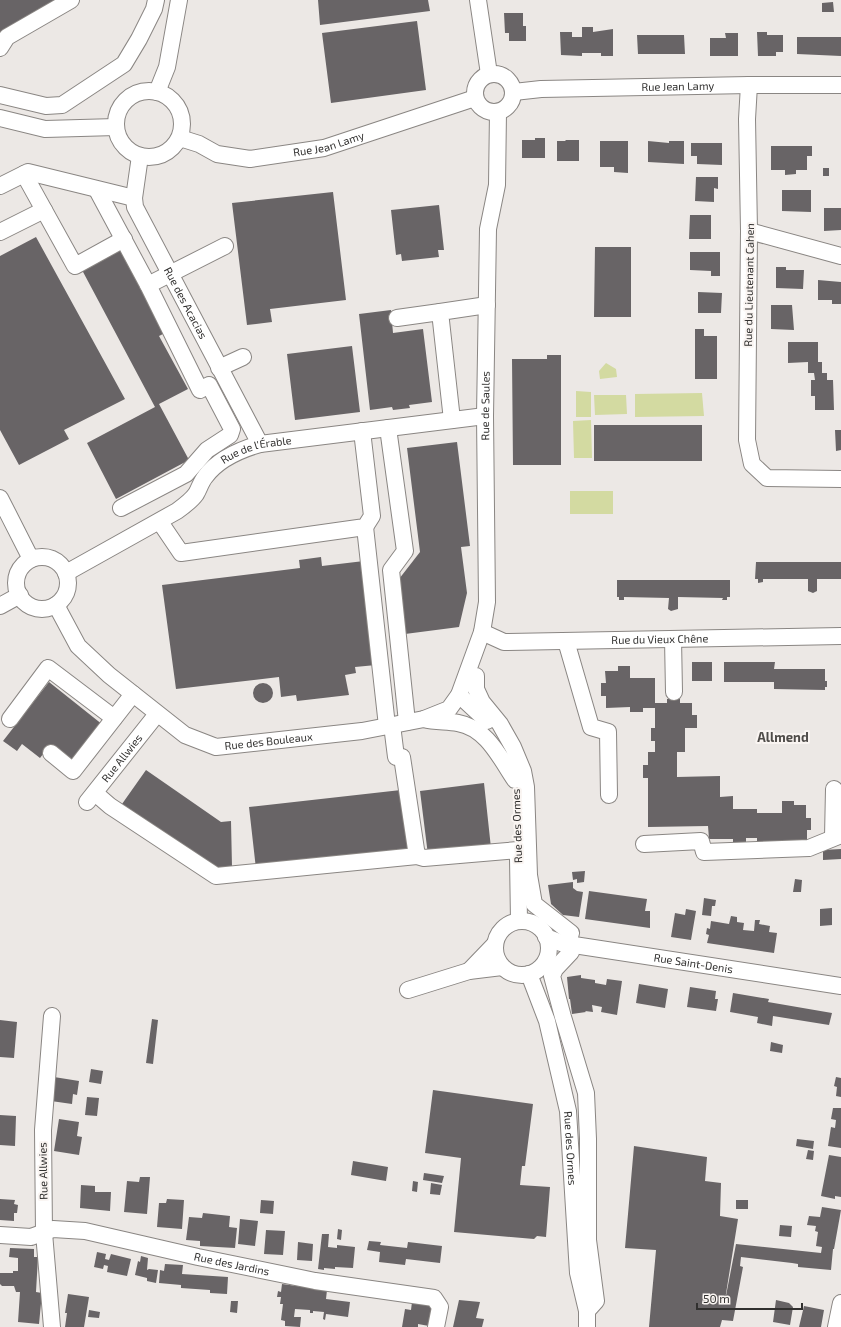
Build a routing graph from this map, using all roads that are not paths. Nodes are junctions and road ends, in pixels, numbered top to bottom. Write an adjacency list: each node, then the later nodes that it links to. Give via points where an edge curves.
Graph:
1 (70, 0): 5 (street, via 7,37)
2 (156, 0): 11 (street, via 154,9 124,64 62,105 46,106)
3 (478, 0): 6 (street)
4 (183, 2): 9 (street, via 167,67)
5 (0, 48)
6 (489, 74): 10 (street, via 500,74 510,80); 12 (street, via 482,78 475,88)
7 (749, 85): 8 (street, Rue Jean Lamy); 10 (street, Rue Jean Lamy, via 541,89); 23 (street, Rue du Lieutenant Cahen)
8 (841, 85)
9 (157, 92): 15 (street, via 142,92 129,98 121,107); 16 (street, via 170,98 179,109 183,123)
10 (514, 92): 13 (street, via 512,101 506,109)
11 (0, 95)
12 (475, 98): 13 (street, via 481,108 489,112); 16 (street, Rue Jean Lamy, via 324,148 250,159 217,154 199,144)
13 (498, 112): 30 (street, Rue de Saules, via 497,185 488,229)
14 (0, 118): 15 (street, via 45,129)
15 (116, 127): 17 (street, via 126,148)
16 (180, 138): 17 (street, via 173,148 162,156)
17 (140, 156): 21 (street, Rue des Acacias)
18 (24, 174): 19 (street); 20 (street, via 28,172); 22 (street)
19 (0, 186)
20 (97, 190): 21 (street); 25 (street)
21 (134, 198): 28 (street, Rue des Acacias, via 135,207)
22 (44, 210): 24 (street); 25 (street, via 75,266)
23 (749, 231): 27 (street); 41 (street, Rue du Lieutenant Cahen, via 747,440 752,464 767,478)
24 (0, 232)
25 (124, 239): 29 (street)
26 (224, 246): 28 (street)
27 (841, 256)
28 (170, 273): 29 (street); 34 (street, Rue des Acacias)
29 (148, 285): 35 (street, via 200,390)
30 (487, 305): 31 (street); 36 (street, Rue de Saules)
31 (440, 312): 32 (street); 37 (street)
32 (397, 318)
33 (243, 357): 34 (street)
34 (221, 372): 35 (street); 40 (street, Rue des Acacias)
35 (209, 385): 43 (street, via 232,429 230,435 207,450 186,474)
36 (486, 416): 37 (street, Rue de l'Érable); 51 (street, Rue de Saules, via 487,602)
37 (452, 420): 38 (street, Rue de l'Érable)
38 (388, 428): 39 (street, Rue de l'Érable); 63 (street, via 405,551 391,570)
39 (362, 431): 40 (street, Rue de l'Érable); 45 (street, via 372,516)
40 (260, 444): 44 (street, Rue de l'Érable, via 240,450 219,462 204,478 189,502)
41 (841, 479)
42 (0, 498): 46 (street)
43 (121, 508)
44 (160, 522): 45 (street, via 181,553); 47 (street, Rue de l'Érable)
45 (365, 528): 63 (street)
46 (31, 559): 47 (street, via 47,557 55,560); 48 (street, via 19,571 17,587)
47 (66, 573): 49 (street, via 68,589)
48 (20, 595): 49 (street, via 30,606 37,608); 50 (street)
49 (56, 605): 57 (street, Rue des Bouleaux, via 78,646)
50 (0, 606)
51 (482, 632): 54 (street, Rue du Vieux Chêne, via 504,642); 58 (street, Rue de Saules)
52 (841, 636): 53 (street, Rue du Vieux Chêne)
53 (673, 639): 54 (street, Rue du Vieux Chêne); 56 (street)
54 (566, 641): 68 (street, via 591,727 608,732)
55 (476, 676): 76 (street, via 476,688 482,702 500,724 523,771 532,899 540,910 571,934)
56 (674, 692)
57 (133, 694): 59 (street, Rue des Bouleaux); 60 (street)
58 (459, 695): 62 (street, Rue des Bouleaux, via 449,709); 64 (street); 66 (street, Rue des Ormes, via 498,732 512,755)
59 (158, 714): 63 (street, Rue des Bouleaux, via 185,735 216,747); 72 (street, Rue Allwies, via 91,798 110,806 216,876)
60 (114, 718): 61 (street, via 48,668); 65 (street, via 73,771)
61 (10, 719)
62 (424, 719): 63 (street, Rue des Bouleaux); 64 (street, Rue des Ormes)
63 (396, 724): 72 (street, via 399,757)
64 (464, 726): 66 (street, Rue des Ormes, via 480,732)
65 (51, 753)
66 (515, 780): 71 (street, Rue des Ormes)
67 (834, 789): 69 (street)
68 (609, 795)
69 (837, 836): 70 (street, via 809,848 740,851 704,852 701,841)
70 (644, 844)
71 (518, 850): 72 (street, via 424,858); 73 (street, Rue des Ormes)
72 (417, 856)
73 (519, 921): 74 (street, via 535,924); 75 (street, via 503,928)
74 (546, 937): 76 (street, Rue Saint-Denis); 79 (street, via 549,946 546,959 537,970)
75 (495, 944): 77 (street, via 497,960); 78 (street)
76 (568, 944): 80 (street, Rue Saint-Denis); 86 (street, via 571,952 555,968 552,976 586,1093 588,1240 596,1301)
77 (502, 967): 78 (street); 79 (street, via 515,974)
78 (468, 971): 81 (street)
79 (529, 974): 86 (street, Rue des Ormes, via 547,1021 568,1111 578,1273)
80 (841, 986)
81 (408, 990)
82 (52, 1016): 83 (street, Rue Allwies, via 43,1130)
83 (44, 1233): 84 (street, Rue des Jardins, via 31,1236); 87 (street, Rue Allwies); 88 (street, Rue des Jardins, via 53,1229 85,1230 315,1281 434,1298 440,1307)
84 (0, 1235)
85 (841, 1303): 90 (street)
86 (587, 1311): 89 (street, Rue des Ormes)
87 (52, 1327)
88 (436, 1327)
89 (587, 1327)
90 (836, 1327)

